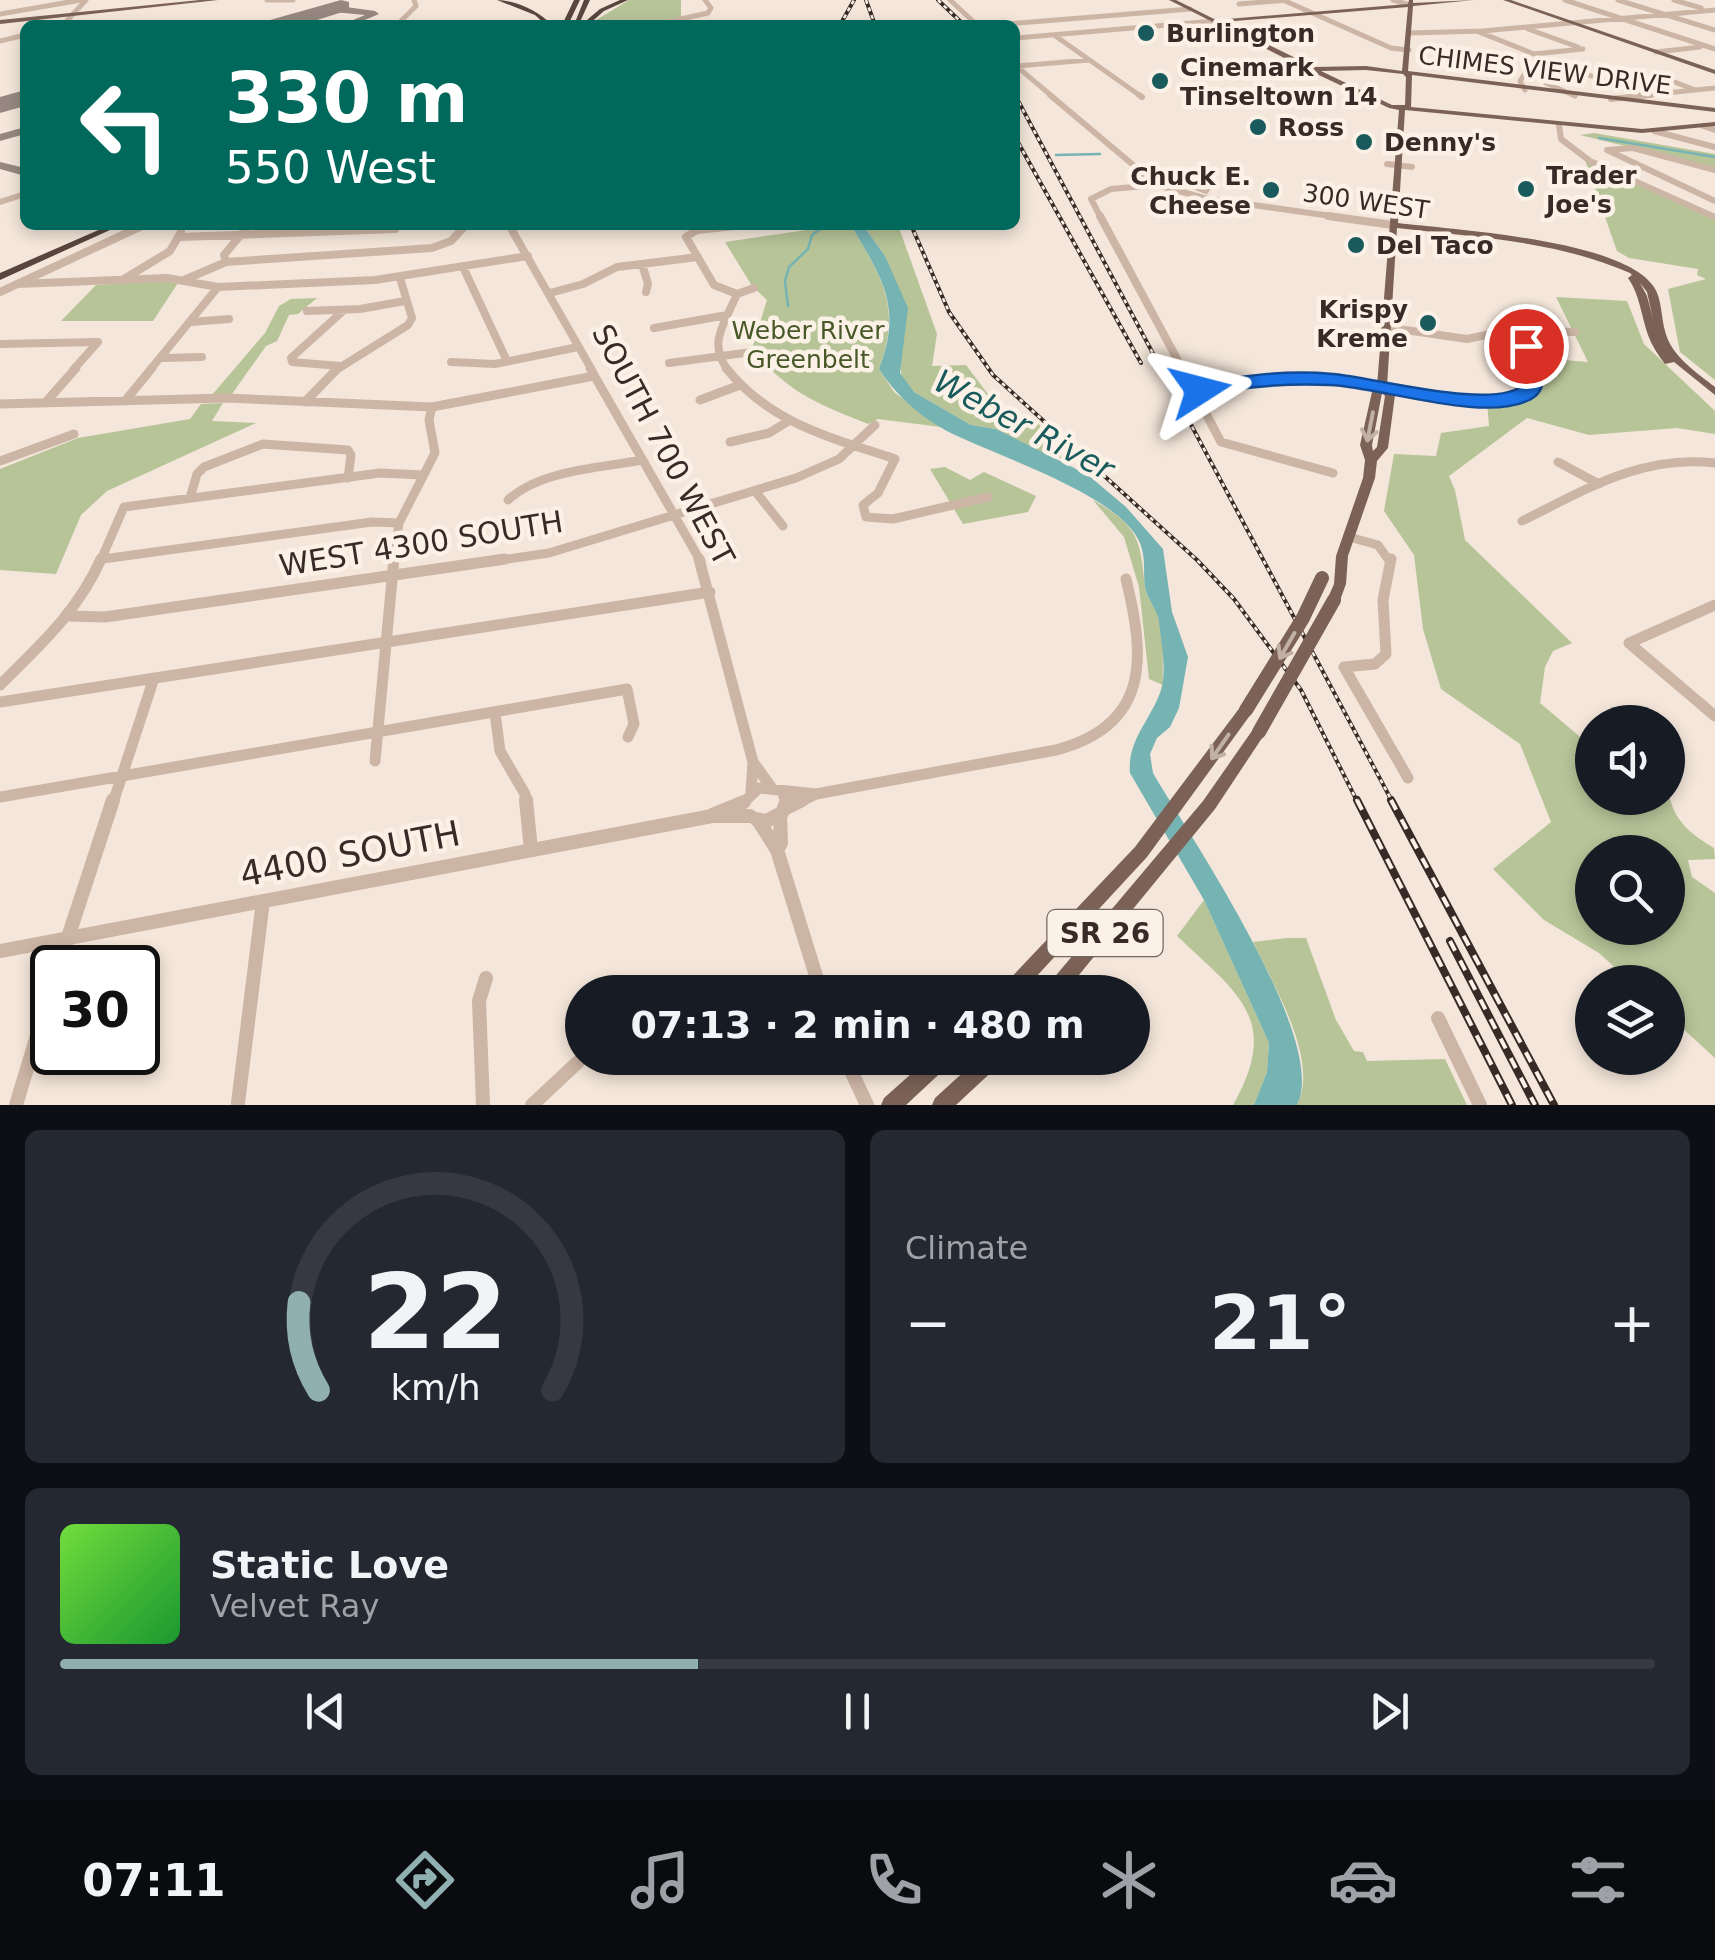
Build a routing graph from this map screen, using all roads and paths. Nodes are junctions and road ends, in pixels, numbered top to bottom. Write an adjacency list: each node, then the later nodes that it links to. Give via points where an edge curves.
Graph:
1 (206, 0): 2 (main road); 24 (main road)
2 (215, 0)
3 (267, 0): 4 (street)
4 (293, 0)
5 (414, 0): 33 (street)
6 (500, 0): 34 (highway)
7 (625, 0): 35 (highway)
8 (705, 0): 36 (street, via 710,12)
9 (950, 0): 37 (street)
10 (1172, 0): 25 (main road)
11 (1284, 0): 12 (street); 21 (street); 27 (street)
12 (1292, 0)
13 (1471, 0): 18 (main road)
14 (1506, 0): 41 (main road)
15 (1565, 0): 31 (street)
16 (1618, 0): 30 (street)
17 (1674, 0): 26 (street)
18 (1450, 1): 22 (main road)
19 (64, 2): 23 (street); 28 (street)
20 (1394, 3): 22 (main road); 27 (main road)
21 (1239, 4)
22 (1410, 5): 45 (main road, SR 26)
23 (78, 9): 24 (main road); 24 (main road); 32 (main road)
24 (104, 9)
25 (1190, 9): 29 (street); 38 (main road)
26 (1714, 11): 30 (street)
27 (1312, 13): 38 (main road); 49 (street)
28 (0, 14)
29 (1139, 14): 39 (street); 40 (street)
30 (1666, 15): 31 (street); 43 (street)
31 (1622, 19): 41 (street); 48 (street)
32 (21, 20)
33 (402, 20)
34 (544, 20)
35 (590, 20)
36 (680, 20)
37 (972, 20)
38 (1214, 21): 40 (street); 57 (main road)
39 (1020, 23)
40 (1187, 23): 46 (street)
41 (1573, 23): 42 (street); 50 (main road)
42 (1523, 27): 44 (street); 44 (street, via 1583,49 1534,54)
43 (1715, 30)
44 (1475, 31): 45 (street)
45 (1409, 33): 49 (main road, SR 26)
46 (1053, 35): 47 (street); 51 (street)
47 (1020, 38)
48 (1712, 47): 50 (street)
49 (1408, 50): 59 (main road, SR 26)
50 (1656, 52): 58 (main road)
51 (1090, 60): 53 (street); 66 (street)
52 (1554, 62): 54 (street)
53 (1020, 65)
54 (1566, 67): 64 (street, via 1524,75); 69 (street)
55 (1020, 68): 85 (street)
56 (1452, 68): 61 (street)
57 (1310, 69): 59 (main road, CHIMES VIEW DRIVE); 67 (main road)
58 (1715, 72)
59 (1405, 73): 61 (main road, CHIMES VIEW DRIVE); 70 (main road, SR 26); 72 (main road, SR 26)
60 (1661, 78): 65 (street)
61 (1453, 80): 64 (main road, CHIMES VIEW DRIVE)
62 (1546, 83): 68 (street)
63 (1715, 88): 65 (street)
64 (1524, 90): 68 (main road, CHIMES VIEW DRIVE)
65 (1696, 90): 69 (street)
66 (1142, 96)
67 (1364, 96): 70 (main road); 72 (main road)
68 (1576, 96): 71 (main road, CHIMES VIEW DRIVE)
69 (1644, 96): 71 (street)
70 (1398, 100): 72 (main road, SR 26)
71 (1611, 100): 73 (main road, CHIMES VIEW DRIVE)
72 (1403, 110): 74 (main road); 80 (main road, SR 26)
73 (1715, 110)
74 (1559, 125): 76 (main road); 89 (street, via 1562,139 1590,161)
75 (1715, 127): 76 (main road)
76 (1654, 131): 77 (street)
77 (1715, 147)
78 (1196, 163): 83 (street)
79 (1387, 164): 80 (street)
80 (1398, 166): 81 (street); 90 (main road, SR 26)
81 (1412, 167)
82 (1714, 171): 88 (street, via 1633,148 1607,150)
83 (1205, 174): 84 (street); 87 (street, via 1212,180)
84 (1168, 176): 85 (street); 87 (street)
85 (1148, 178): 86 (street)
86 (1157, 185): 87 (street, 300 WEST); 139 (street, via 1091,199)
87 (1205, 194): 90 (street, 300 WEST)
88 (1715, 200)
89 (1715, 217)
90 (1393, 225): 101 (main road, 300 WEST); 126 (main road, SR 26)
91 (87, 230): 107 (highway)
92 (106, 230): 109 (highway)
93 (133, 230): 113 (street)
94 (246, 230): 100 (street)
95 (303, 230): 100 (street)
96 (395, 230): 102 (street)
97 (461, 230): 102 (street, via 443,246)
98 (513, 230): 103 (street, SOUTH 700 WEST)
99 (710, 230): 104 (street, via 686,237)
100 (244, 234): 105 (street, via 224,254); 111 (street, via 181,234 170,251)
101 (1571, 250): 147 (main road, 300 WEST, via 1610,260 1646,282 1666,346); 152 (main road, 300 WEST, via 1637,283 1654,344)
102 (383, 253): 105 (street)
103 (528, 256): 108 (street); 118 (street, SOUTH 700 WEST)
104 (698, 258): 106 (street); 119 (street, via 714,285)
105 (226, 262): 112 (street)
106 (642, 264): 117 (street); 118 (street, via 605,270)
107 (4, 266)
108 (463, 267): 110 (street); 136 (street)
109 (0, 277)
110 (400, 278): 114 (street); 120 (street)
111 (123, 280): 112 (street); 113 (street)
112 (183, 280): 114 (street)
113 (17, 284): 116 (street)
114 (218, 286): 125 (street)
115 (754, 288): 119 (street)
116 (0, 292)
117 (646, 292)
118 (550, 293): 131 (street, SOUTH 700 WEST)
119 (737, 294): 123 (street)
120 (405, 301): 122 (street); 140 (street, via 408,325)
121 (307, 310): 122 (street)
122 (343, 310): 140 (street, via 290,358)
123 (727, 315): 127 (street); 133 (street)
124 (229, 319): 125 (street)
125 (191, 322): 135 (street)
126 (1386, 326): 128 (street, via 1467,339); 146 (main road, SR 26)
127 (654, 328)
128 (1509, 330): 129 (street); 146 (street, via 1530,352 1535,377 1524,396 1465,400)
129 (1575, 332)
130 (0, 344): 150 (street, via 98,342)
131 (578, 347): 136 (street); 141 (street, SOUTH 700 WEST)
132 (752, 352): 133 (street)
133 (717, 356): 138 (street); 144 (street)
134 (202, 357): 135 (street)
135 (163, 358): 149 (street)
136 (507, 361): 137 (street)
137 (451, 362)
138 (669, 363)
139 (1180, 364): 142 (street); 145 (street)
140 (340, 366): 151 (street)
141 (594, 376): 154 (street); 160 (street, SOUTH 700 WEST)
142 (1199, 376): 143 (street); 145 (street)
143 (1211, 385): 145 (street); 146 (street, via 1332,379)
144 (740, 386): 148 (street); 155 (street)
145 (1192, 388): 164 (street, via 1228,446)
146 (1383, 389): 176 (main road, SR 26, via 1382,448 1371,460)
147 (1715, 392)
148 (700, 400)
149 (126, 401): 150 (street); 151 (street)
150 (46, 402): 153 (street)
151 (305, 402): 154 (street)
152 (1715, 402)
153 (0, 404)
154 (432, 407): 165 (street, via 435,453)
155 (787, 422): 158 (street); 159 (street)
156 (875, 425): 159 (street, WEST 4300 SOUTH)
157 (74, 434): 161 (street)
158 (730, 442)
159 (854, 445): 168 (street, WEST 4300 SOUTH, via 839,459); 169 (street, via 895,459 878,494 863,505 866,516 893,519)
160 (642, 460): 171 (street, via 530,485); 172 (street, SOUTH 700 WEST)
161 (0, 461)
162 (1558, 462): 167 (street)
163 (1715, 463): 167 (street, via 1645,462)
164 (1332, 473)
165 (423, 475): 166 (street); 174 (street)
166 (348, 478): 170 (street); 170 (street, via 352,455 338,447 263,444 197,474)
167 (1599, 484): 173 (street)
168 (754, 491): 172 (street, WEST 4300 SOUTH); 175 (street)
169 (988, 497)
170 (190, 498): 178 (street, via 124,506)
171 (508, 500)
172 (673, 512): 179 (street, WEST 4300 SOUTH, via 550,552); 181 (street, SOUTH 700 WEST)
173 (1522, 521)
174 (399, 522): 178 (street); 179 (street)
175 (783, 526)
176 (1349, 537): 177 (main road, SR 26); 195 (street, via 1383,547 1392,558 1383,600 1386,654 1375,664 1344,667)
177 (1342, 556): 204 (main road, SR 26, one-way to 204, bridge, via 1194,784); 205 (main road, SR 26, bridge, via 1334,600 1259,732)
178 (102, 559): 183 (street)
179 (392, 576): 183 (street, WEST 4300 SOUTH, via 104,617); 184 (street)
180 (1126, 580): 198 (street, via 1140,678 1124,706 1090,738)
181 (710, 592): 184 (street); 193 (street, SOUTH 700 WEST)
182 (1715, 605): 189 (street, via 1629,643)
183 (69, 616): 186 (street)
184 (384, 642): 185 (street); 190 (street)
185 (154, 678): 187 (street); 194 (street)
186 (0, 686)
187 (0, 702)
188 (495, 713): 190 (street); 191 (street, via 627,688 634,724); 201 (street, via 500,751 525,794)
189 (1715, 716)
190 (377, 734): 192 (street); 194 (street)
191 (628, 737)
192 (376, 760)
193 (753, 762): 197 (street, SOUTH 700 WEST); 198 (street, SOUTH 700 WEST)
194 (121, 777): 196 (street); 206 (street)
195 (1408, 778)
196 (0, 797)
197 (747, 797): 198 (street); 199 (street); 200 (street, via 744,811)
198 (780, 801): 200 (street); 202 (street)
199 (712, 816): 200 (street); 201 (street, 4400 SOUTH)
200 (754, 818): 202 (street)
201 (531, 850): 203 (street, 4400 SOUTH)
202 (777, 850): 209 (street)
203 (263, 901): 206 (street, 4400 SOUTH); 220 (street)
204 (1090, 911): 205 (main road); 210 (main road, SR 26)
205 (1112, 925): 211 (main road, SR 26)
206 (67, 938): 207 (street); 208 (street, 4400 SOUTH)
207 (65, 945)
208 (0, 952)
209 (815, 975)
210 (1027, 975)
211 (1069, 975)
212 (486, 978): 222 (street, via 480,1000)
213 (1438, 1018): 226 (street)
214 (30, 1059): 221 (street)
215 (565, 1074): 223 (street)
216 (853, 1075): 224 (street)
217 (924, 1075): 219 (main road)
218 (974, 1075): 225 (main road)
219 (895, 1102)
220 (238, 1103)
221 (16, 1105)
222 (483, 1105)
223 (532, 1105)
224 (867, 1105)
225 (942, 1105)
226 (1480, 1105)

